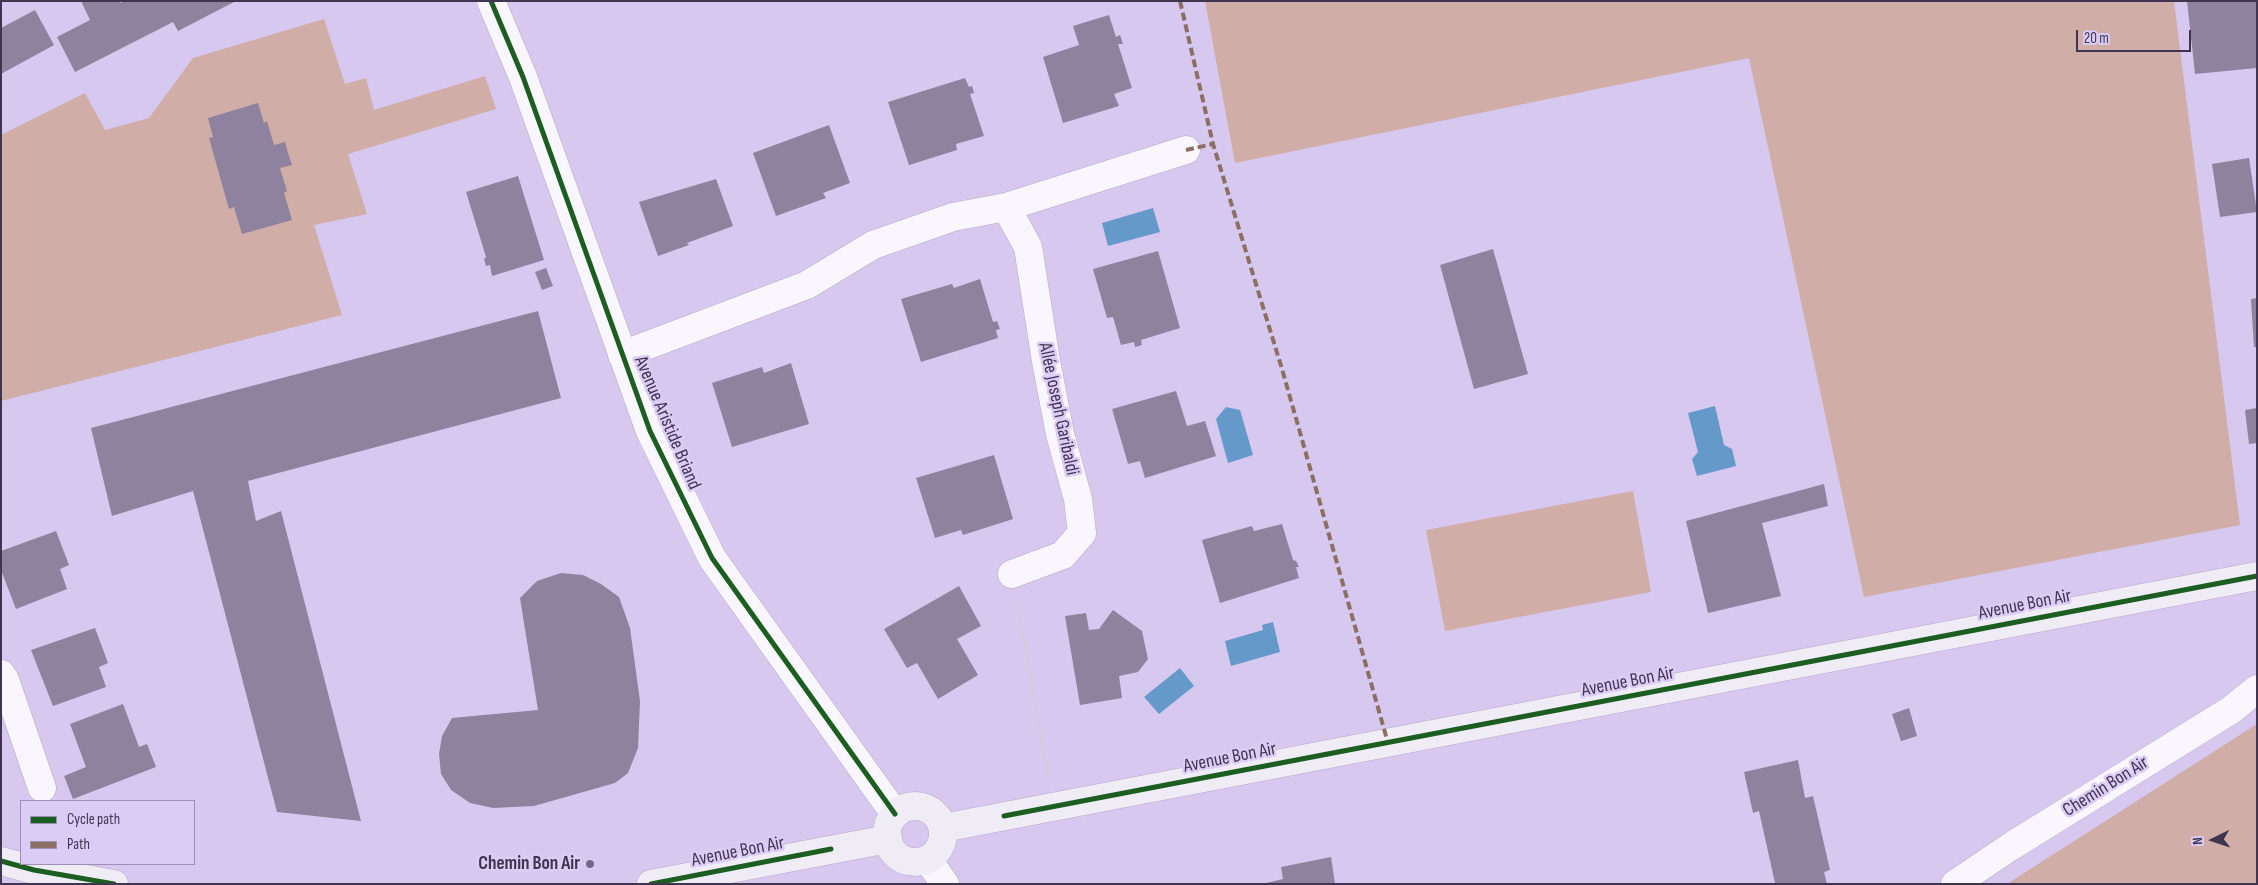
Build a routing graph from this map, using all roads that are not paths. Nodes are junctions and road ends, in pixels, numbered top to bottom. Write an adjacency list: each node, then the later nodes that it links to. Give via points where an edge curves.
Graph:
1 (491, 1): 4 (street, Avenue Aristide Briand, via 523,77)
2 (1186, 150): 3 (street)
3 (1006, 207): 4 (street, via 953,217 873,245 807,285); 5 (street, Allée Joseph Garibaldi, via 1028,247 1046,361 1060,434 1078,499 1082,533 1064,555)
4 (622, 355): 10 (street, Avenue Aristide Briand, via 650,431 712,558)
5 (1012, 574)
6 (2257, 576): 11 (main road, Avenue Bon Air)
7 (1, 674): 9 (street)
8 (2257, 689): 17 (street, Chemin Bon Air, via 2231,710)
9 (42, 788)
10 (892, 826): 11 (main road, via 904,808 921,807 936,815); 12 (main road, via 891,848 904,860); 15 (main road, Avenue Bon Air)
11 (943, 828): 12 (main road, via 940,847)
12 (928, 860): 16 (street)
13 (1, 862): 14 (main road)
14 (114, 884)
15 (651, 884)
16 (945, 884)
17 (1955, 884)

